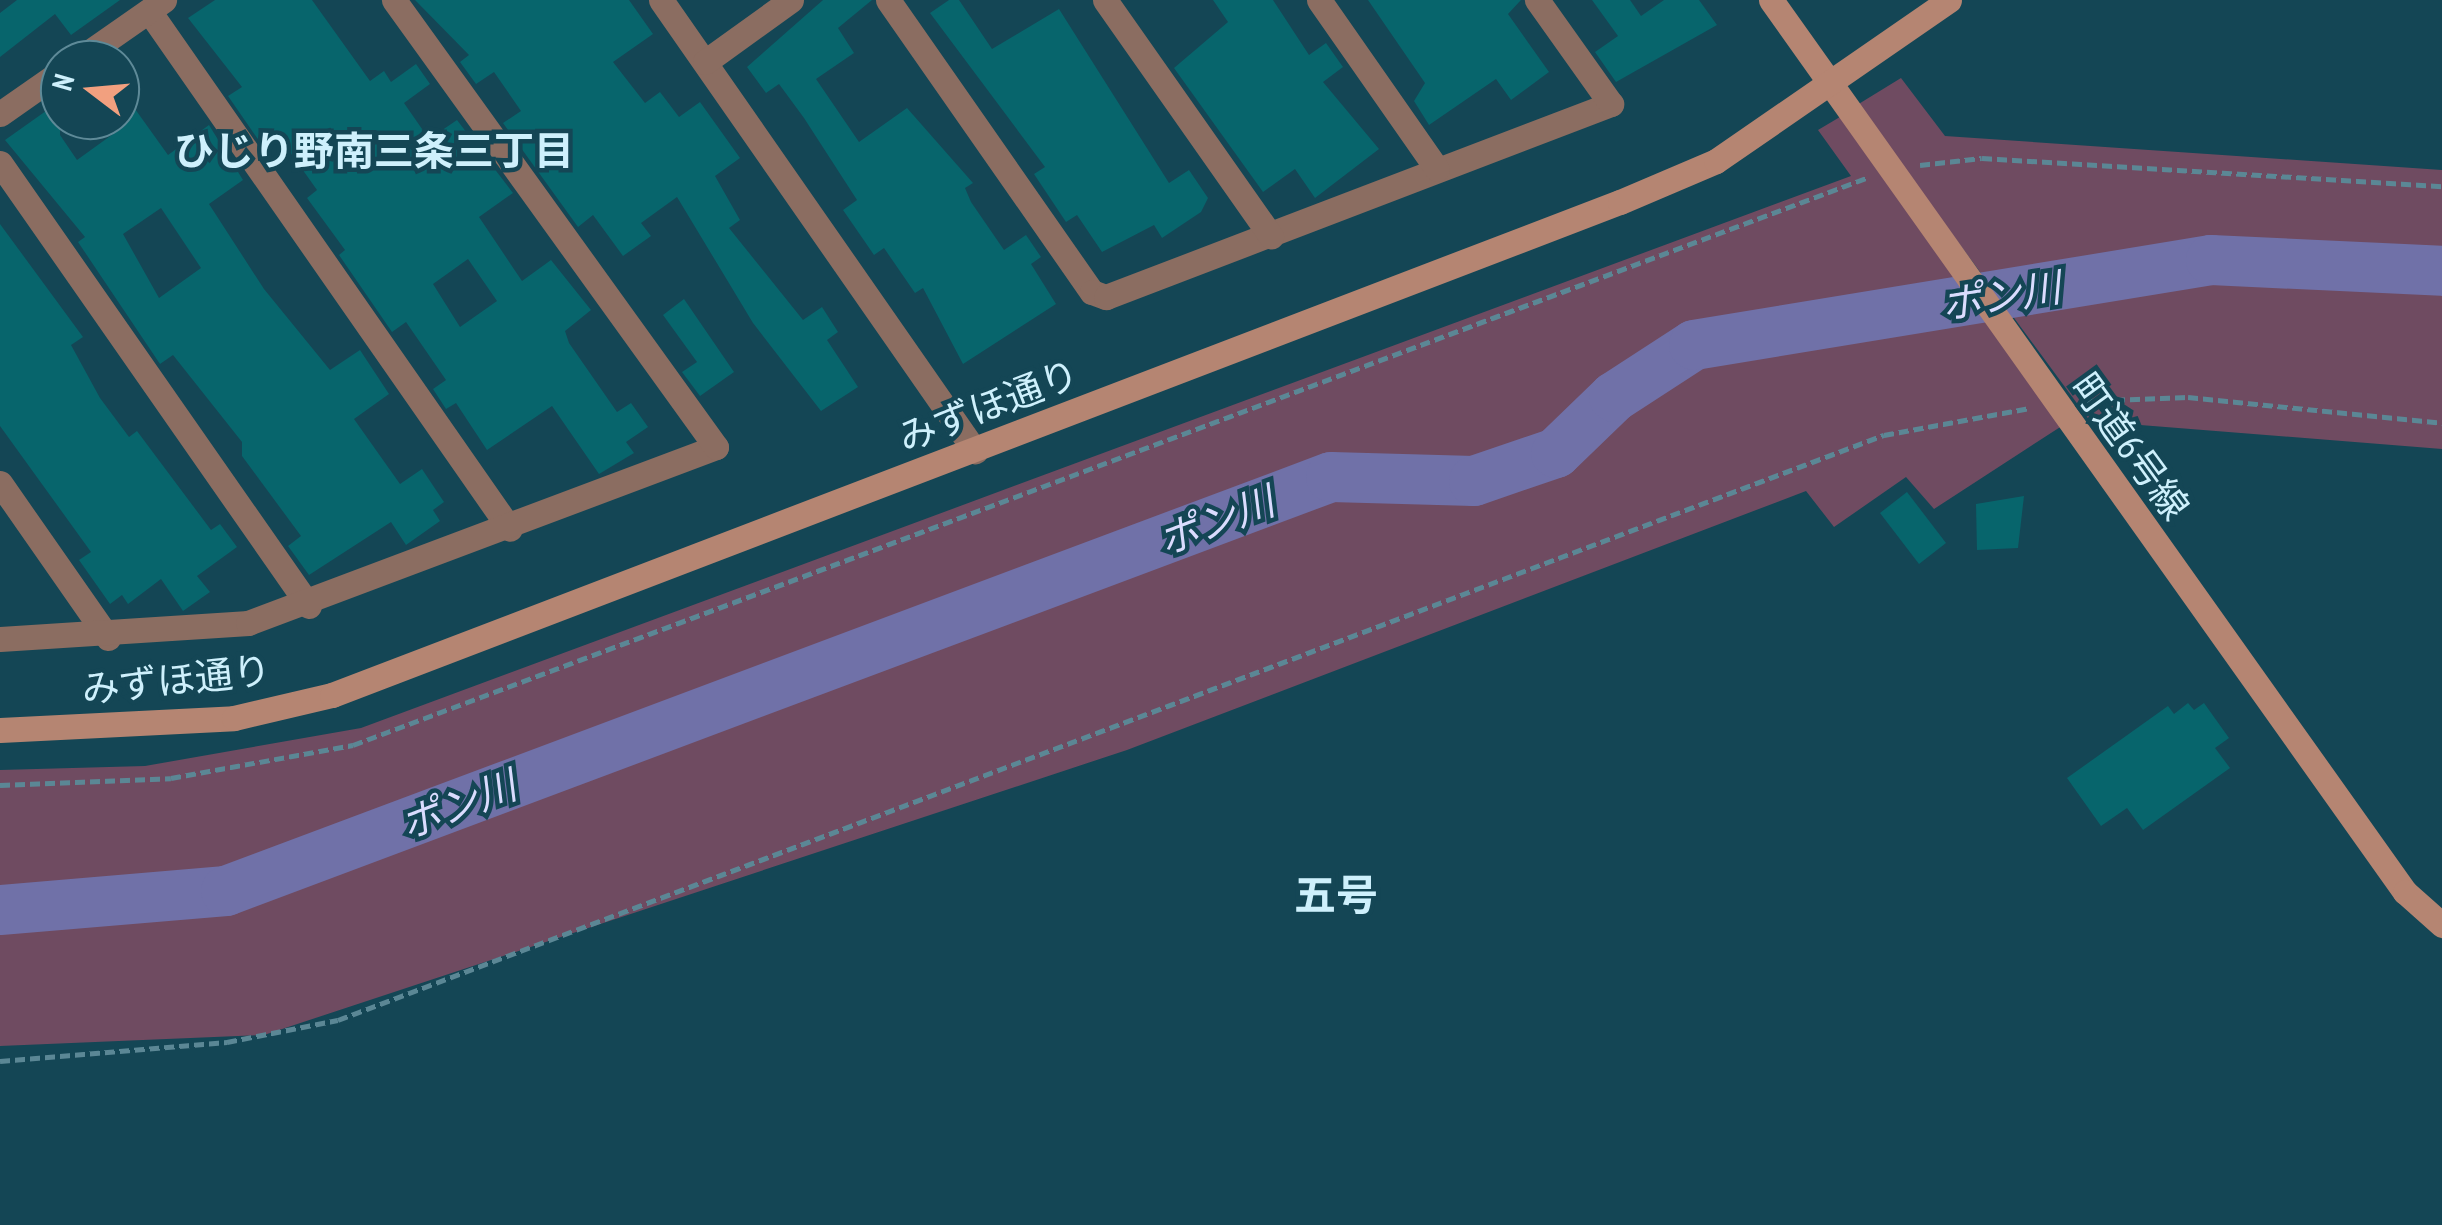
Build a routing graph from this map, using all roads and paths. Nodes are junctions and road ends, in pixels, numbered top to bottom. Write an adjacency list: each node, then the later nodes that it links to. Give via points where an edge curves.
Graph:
1 (394, 0): 25 (street, via 716,446)
2 (661, 0): 12 (street)
3 (791, 0): 12 (street)
4 (888, 0): 20 (street, via 1092,292 1106,298)
5 (1104, 0): 20 (street)
6 (1319, 0): 17 (street)
7 (1537, 0): 17 (street, via 1611,104)
8 (1771, 0): 13 (street, 町道6号線)
9 (1949, 0): 13 (street, みずほ通り)
10 (156, 5): 11 (street); 25 (street)
11 (106, 40)
12 (705, 62): 23 (street)
13 (1831, 84): 18 (street, 町道6号線); 23 (street, みずほ通り, via 1716,161)
14 (40, 86): 15 (street)
15 (0, 114)
16 (0, 163): 26 (street)
17 (1438, 169): 20 (street)
18 (1896, 177): 19 (path, via 1982,158); 21 (street, 町道6号線); 30 (path, via 353,745 171,778)
19 (2442, 186)
20 (1271, 236)
21 (2049, 396): 22 (path, via 2188,396); 31 (street, 町道6号線, via 2405,892); 32 (path, via 1884,435 338,1020 227,1042)
22 (2442, 423)
23 (974, 451): 29 (street, みずほ通り, via 332,695 234,718)
24 (0, 483): 27 (street)
25 (510, 529): 26 (street)
26 (309, 606): 27 (street)
27 (108, 638): 28 (street)
28 (0, 639)
29 (0, 730)
30 (0, 786)
31 (2442, 925)
32 (0, 1061)

